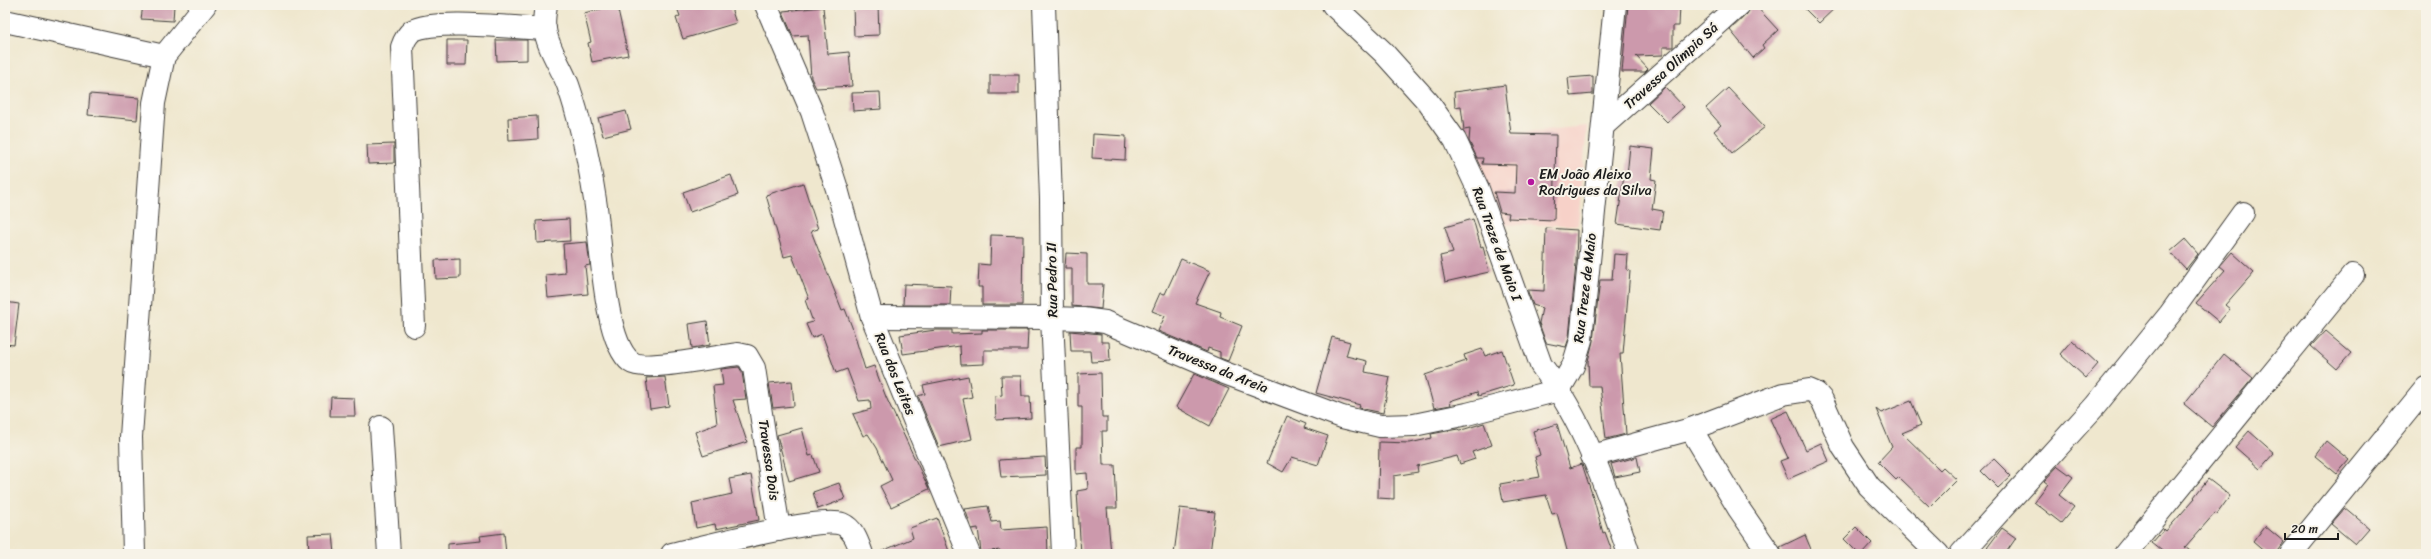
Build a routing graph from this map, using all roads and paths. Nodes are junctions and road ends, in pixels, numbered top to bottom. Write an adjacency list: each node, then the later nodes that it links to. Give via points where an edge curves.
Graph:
1 (205, 5): 10 (street)
2 (546, 5): 9 (street)
3 (766, 5): 14 (street, Rua dos Leites, via 812,112 837,189)
4 (1044, 5): 15 (street, Rua Pedro II, via 1051,199)
5 (1333, 5): 18 (street, Rua Treze de Maio I, via 1383,52 1428,102 1455,140 1478,189 1541,365)
6 (1615, 5): 11 (street, Rua Treze de Maio)
7 (1739, 5): 11 (street, Travessa Olimpio Sá)
8 (5, 21): 10 (street)
9 (544, 29): 16 (street, via 446,25 425,27 405,38 402,47); 22 (street, Travessa Dois, via 568,85 586,144 596,200 609,314 623,355 632,364 648,366 727,355 747,356 754,368 759,391)
10 (164, 56): 23 (street, via 154,103 146,194 131,437)
11 (1603, 126): 18 (street, Rua Treze de Maio, via 1581,340 1573,366)
12 (2243, 213): 32 (street, via 2170,314 2095,406)
13 (2353, 275): 33 (street)
14 (872, 318): 15 (street, Travessa da Areia); 27 (street, Rua dos Leites)
15 (1052, 318): 18 (street, Travessa da Areia, via 1105,322 1222,372 1342,417 1380,426 1414,425); 28 (street, Rua Pedro II)
16 (414, 326)
17 (2426, 388): 34 (street)
18 (1560, 390): 21 (street)
19 (381, 427): 24 (street)
20 (1691, 429): 21 (street); 30 (street, via 1739,509); 31 (street, via 1783,394 1801,391 1816,393 1822,400 1843,448 1869,486)
21 (1592, 456): 29 (street)
22 (779, 530): 25 (street); 26 (street, via 832,522 844,525 857,539)
23 (134, 554)
24 (389, 554)
25 (672, 554)
26 (862, 554)
27 (969, 554)
28 (1063, 554)
29 (1629, 554)
30 (1770, 554)
31 (1938, 554)
32 (1960, 554)
33 (2125, 554)
34 (2291, 554)

